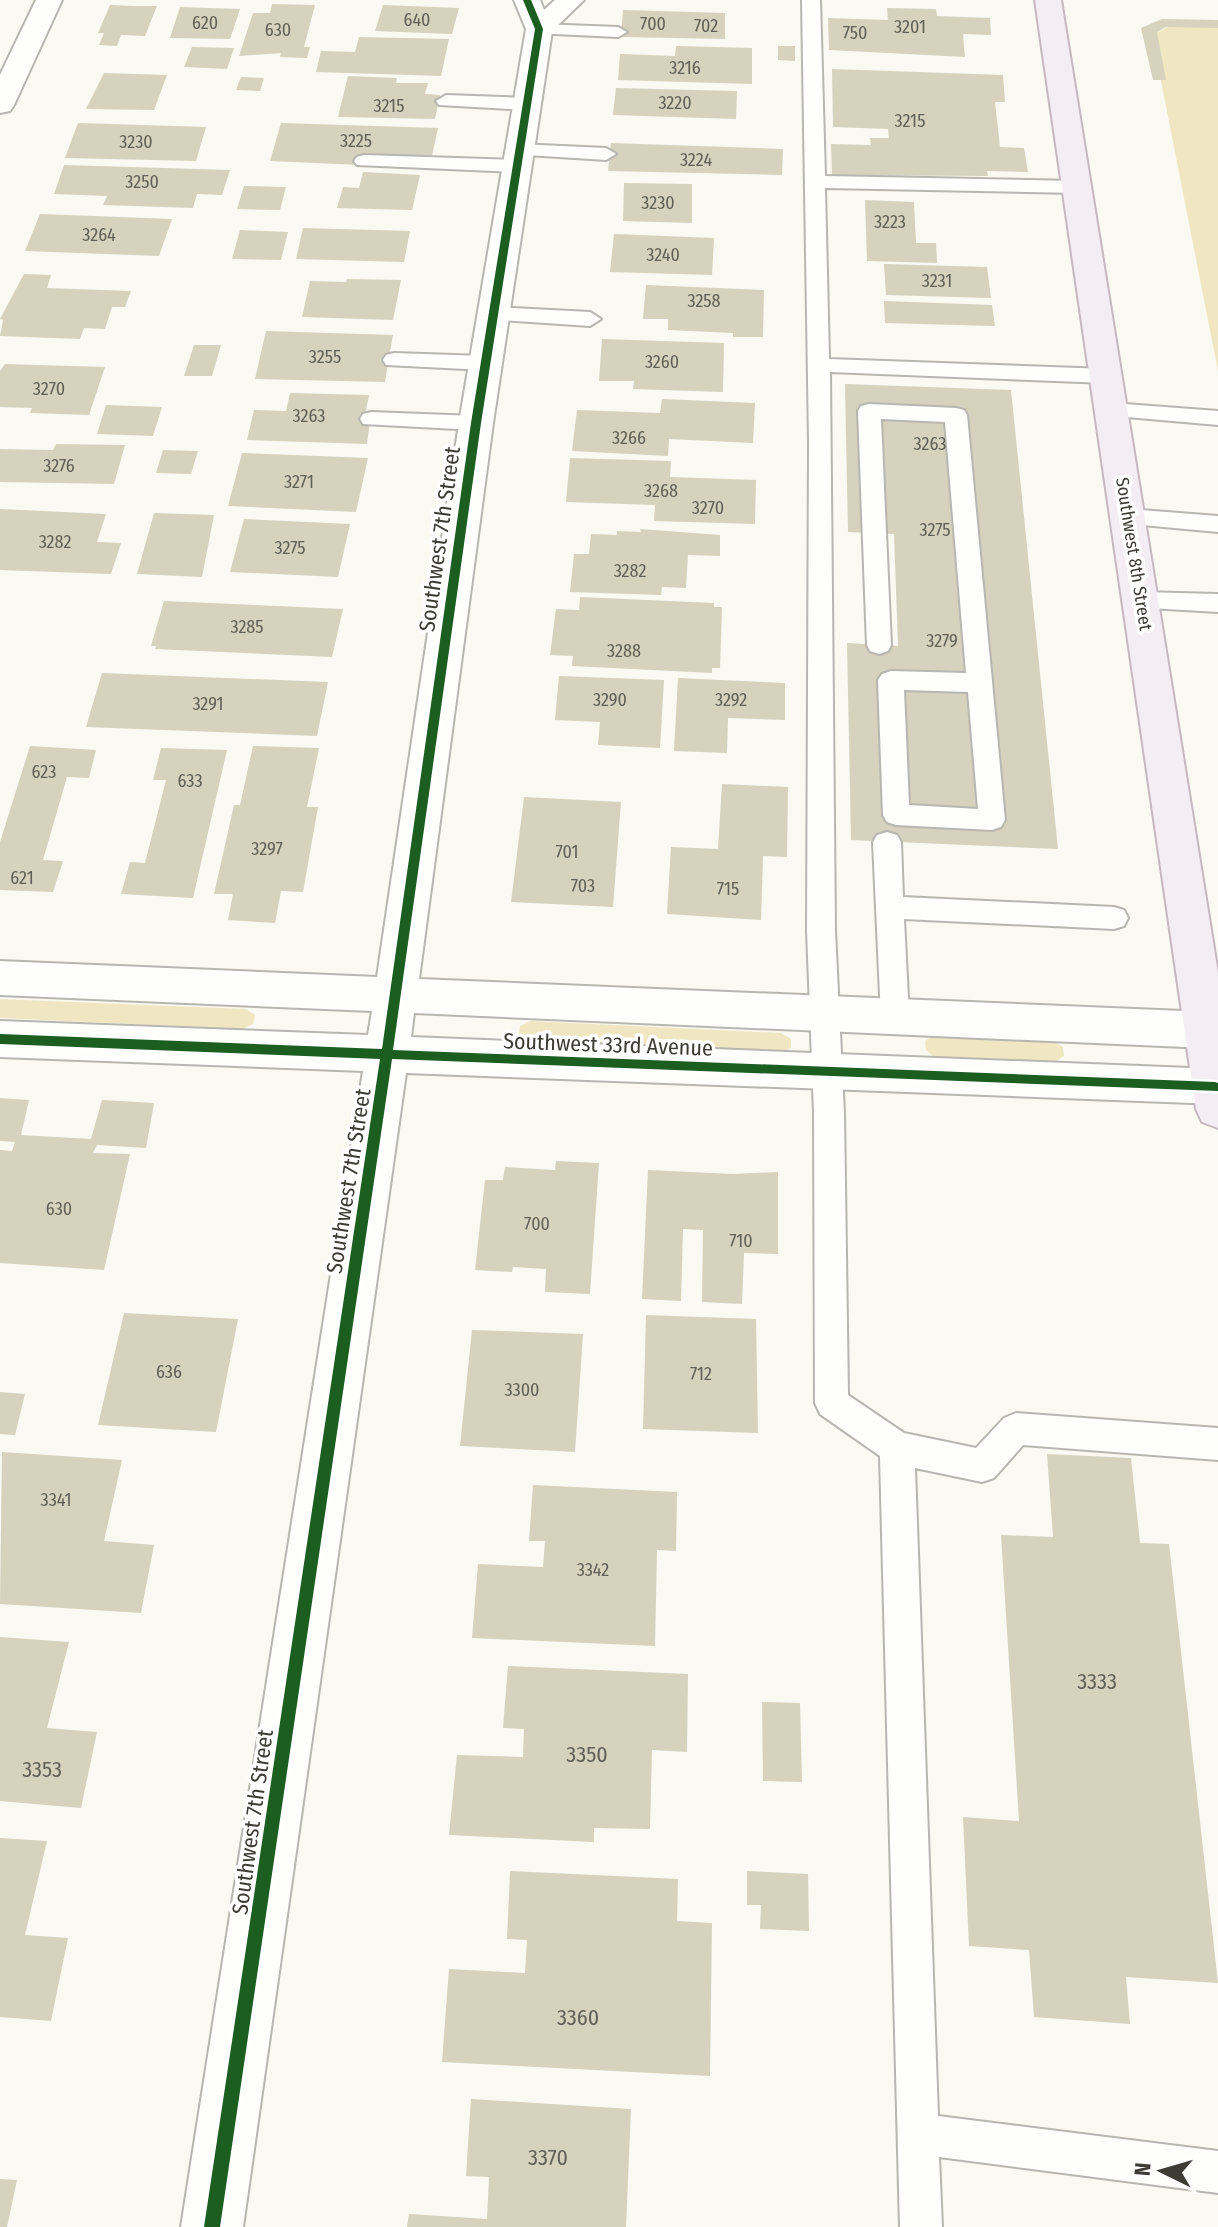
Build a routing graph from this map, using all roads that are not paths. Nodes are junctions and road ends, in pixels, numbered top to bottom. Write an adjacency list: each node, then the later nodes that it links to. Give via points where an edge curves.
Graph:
1 (49, 0): 9 (street)
2 (571, 0): 5 (street)
3 (811, 0): 13 (lane)
4 (1048, 0): 14 (main road, Southwest 8th Street)
5 (533, 14): 6 (lane); 8 (street, Southwest 7th Street)
6 (618, 32)
7 (446, 101): 8 (lane)
8 (527, 104): 11 (street, Southwest 7th Street)
9 (0, 105)
10 (606, 154): 11 (lane)
11 (517, 158): 12 (lane); 15 (street, Southwest 7th Street)
12 (364, 161)
13 (815, 182): 14 (lane); 19 (lane)
14 (1076, 187): 20 (main road, Southwest 8th Street)
15 (493, 314): 16 (lane); 18 (street, Southwest 7th Street)
16 (590, 319)
17 (394, 360): 18 (lane)
18 (485, 363): 23 (street, Southwest 7th Street)
19 (818, 365): 20 (lane); 35 (lane)
20 (1110, 393): 21 (lane); 24 (main road, Southwest 8th Street)
21 (1218, 418)
22 (371, 419): 23 (lane)
23 (476, 423): 34 (street, Southwest 7th Street)
24 (1128, 517): 25 (lane); 26 (main road, Southwest 8th Street)
25 (1218, 524)
26 (1141, 601): 27 (lane); 37 (main road, Southwest 8th Street)
27 (1218, 603)
28 (879, 645): 29 (lane, via 869,411 956,415)
29 (979, 683): 29 (lane, via 992,820 896,815 891,680)
30 (887, 842): 31 (lane)
31 (890, 907): 32 (lane); 36 (lane)
32 (1114, 918)
33 (0, 978): 34 (street, Southwest 33rd Avenue)
34 (395, 994): 35 (street, Southwest 33rd Avenue); 39 (street, Southwest 7th Street)
35 (826, 1014): 36 (street, Southwest 33rd Avenue); 40 (lane)
36 (895, 1017): 37 (street, Southwest 33rd Avenue)
37 (1207, 1030): 41 (main road, Southwest 8th Street)
38 (0, 1039): 39 (street, Southwest 33rd Avenue)
39 (387, 1054): 40 (street, Southwest 33rd Avenue); 46 (street, Southwest 7th Street)
40 (828, 1073): 41 (street, Southwest 33rd Avenue); 43 (lane, via 832,1403)
41 (1216, 1098)
42 (1218, 1444): 43 (lane, via 1016,1429 982,1466)
43 (897, 1448): 44 (lane)
44 (919, 2134): 45 (lane); 47 (lane)
45 (1218, 2172)
46 (212, 2227)
47 (921, 2227)

